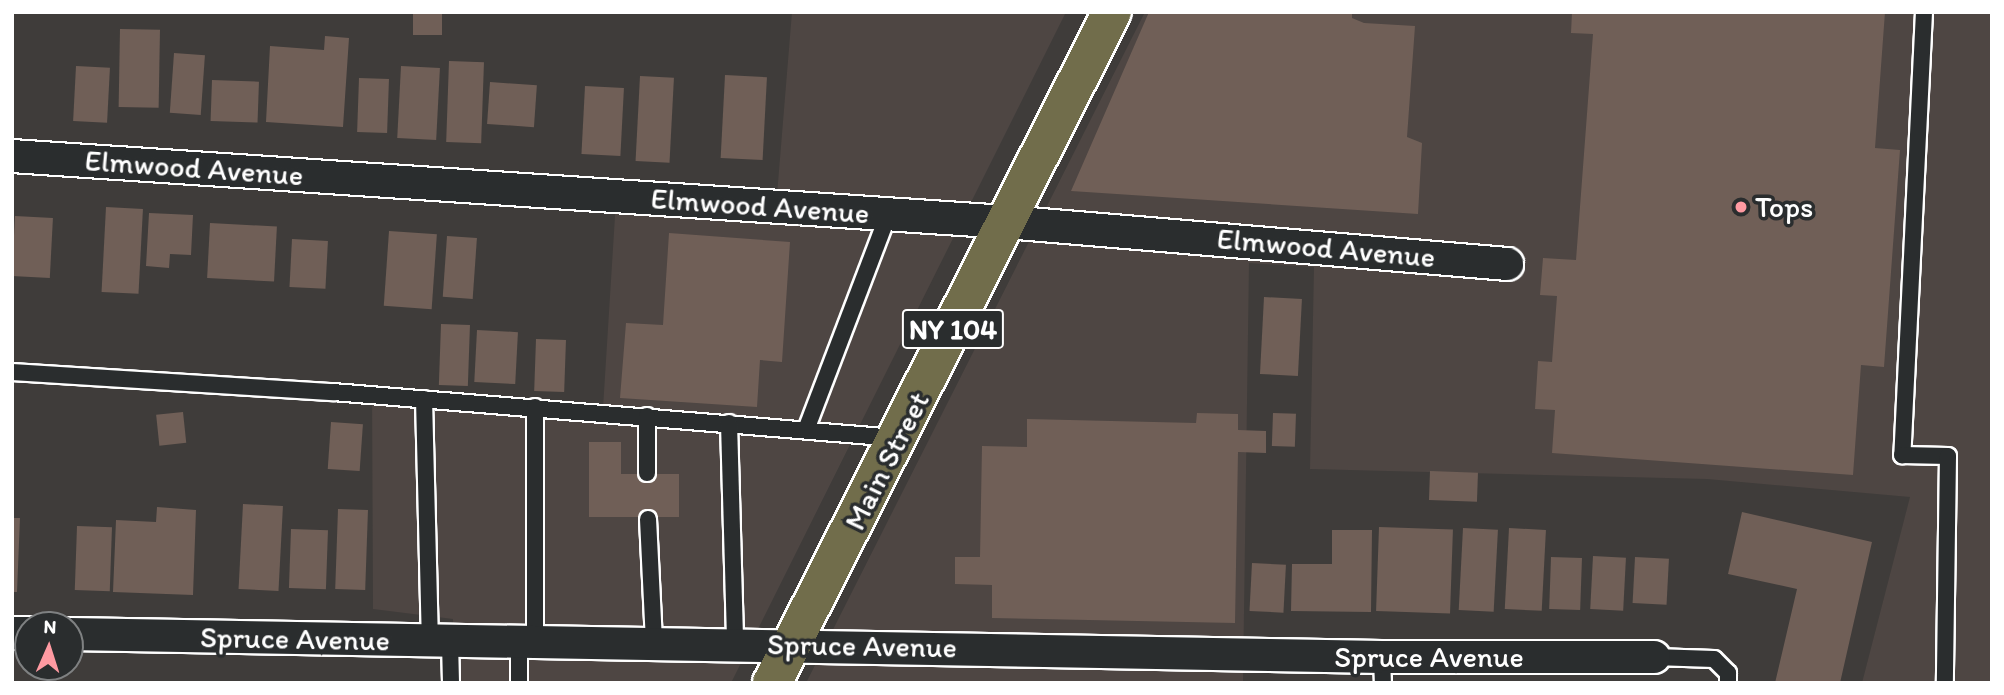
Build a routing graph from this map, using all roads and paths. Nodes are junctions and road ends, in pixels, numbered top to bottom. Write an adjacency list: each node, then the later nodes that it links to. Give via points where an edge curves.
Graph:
1 (1112, 12): 5 (main road, Main Street / NY 104)
2 (1924, 12): 29 (lane, via 1902,454 1948,456)
3 (12, 156): 4 (street, Elmwood Avenue)
4 (888, 215): 5 (street, Elmwood Avenue); 12 (lane)
5 (1006, 222): 6 (street, Elmwood Avenue); 13 (main road, Main Street / NY 104)
6 (1507, 264)
7 (12, 372): 8 (lane)
8 (424, 399): 9 (lane); 17 (lane)
9 (535, 407): 10 (lane); 18 (lane)
10 (647, 416): 11 (lane); 14 (lane)
11 (730, 423): 12 (lane); 20 (lane)
12 (806, 430): 13 (lane)
13 (899, 438): 21 (main road, Main Street / NY 104)
14 (647, 473)
15 (648, 519): 19 (lane)
16 (84, 634): 17 (street, Spruce Avenue)
17 (440, 642): 18 (street, Spruce Avenue); 25 (lane)
18 (527, 642): 19 (street, Spruce Avenue); 26 (lane)
19 (654, 643): 20 (street, Spruce Avenue)
20 (736, 643): 21 (street, Spruce Avenue)
21 (792, 644): 23 (street, Spruce Avenue); 27 (main road, Main Street / NY 104)
22 (1654, 657): 24 (street, Spruce Avenue); 28 (lane, via 1714,659 1728,673)
23 (1383, 670): 24 (street, Spruce Avenue)
24 (1531, 670)
25 (451, 683)
26 (519, 683)
27 (772, 683)
28 (1728, 683)
29 (1945, 683)

